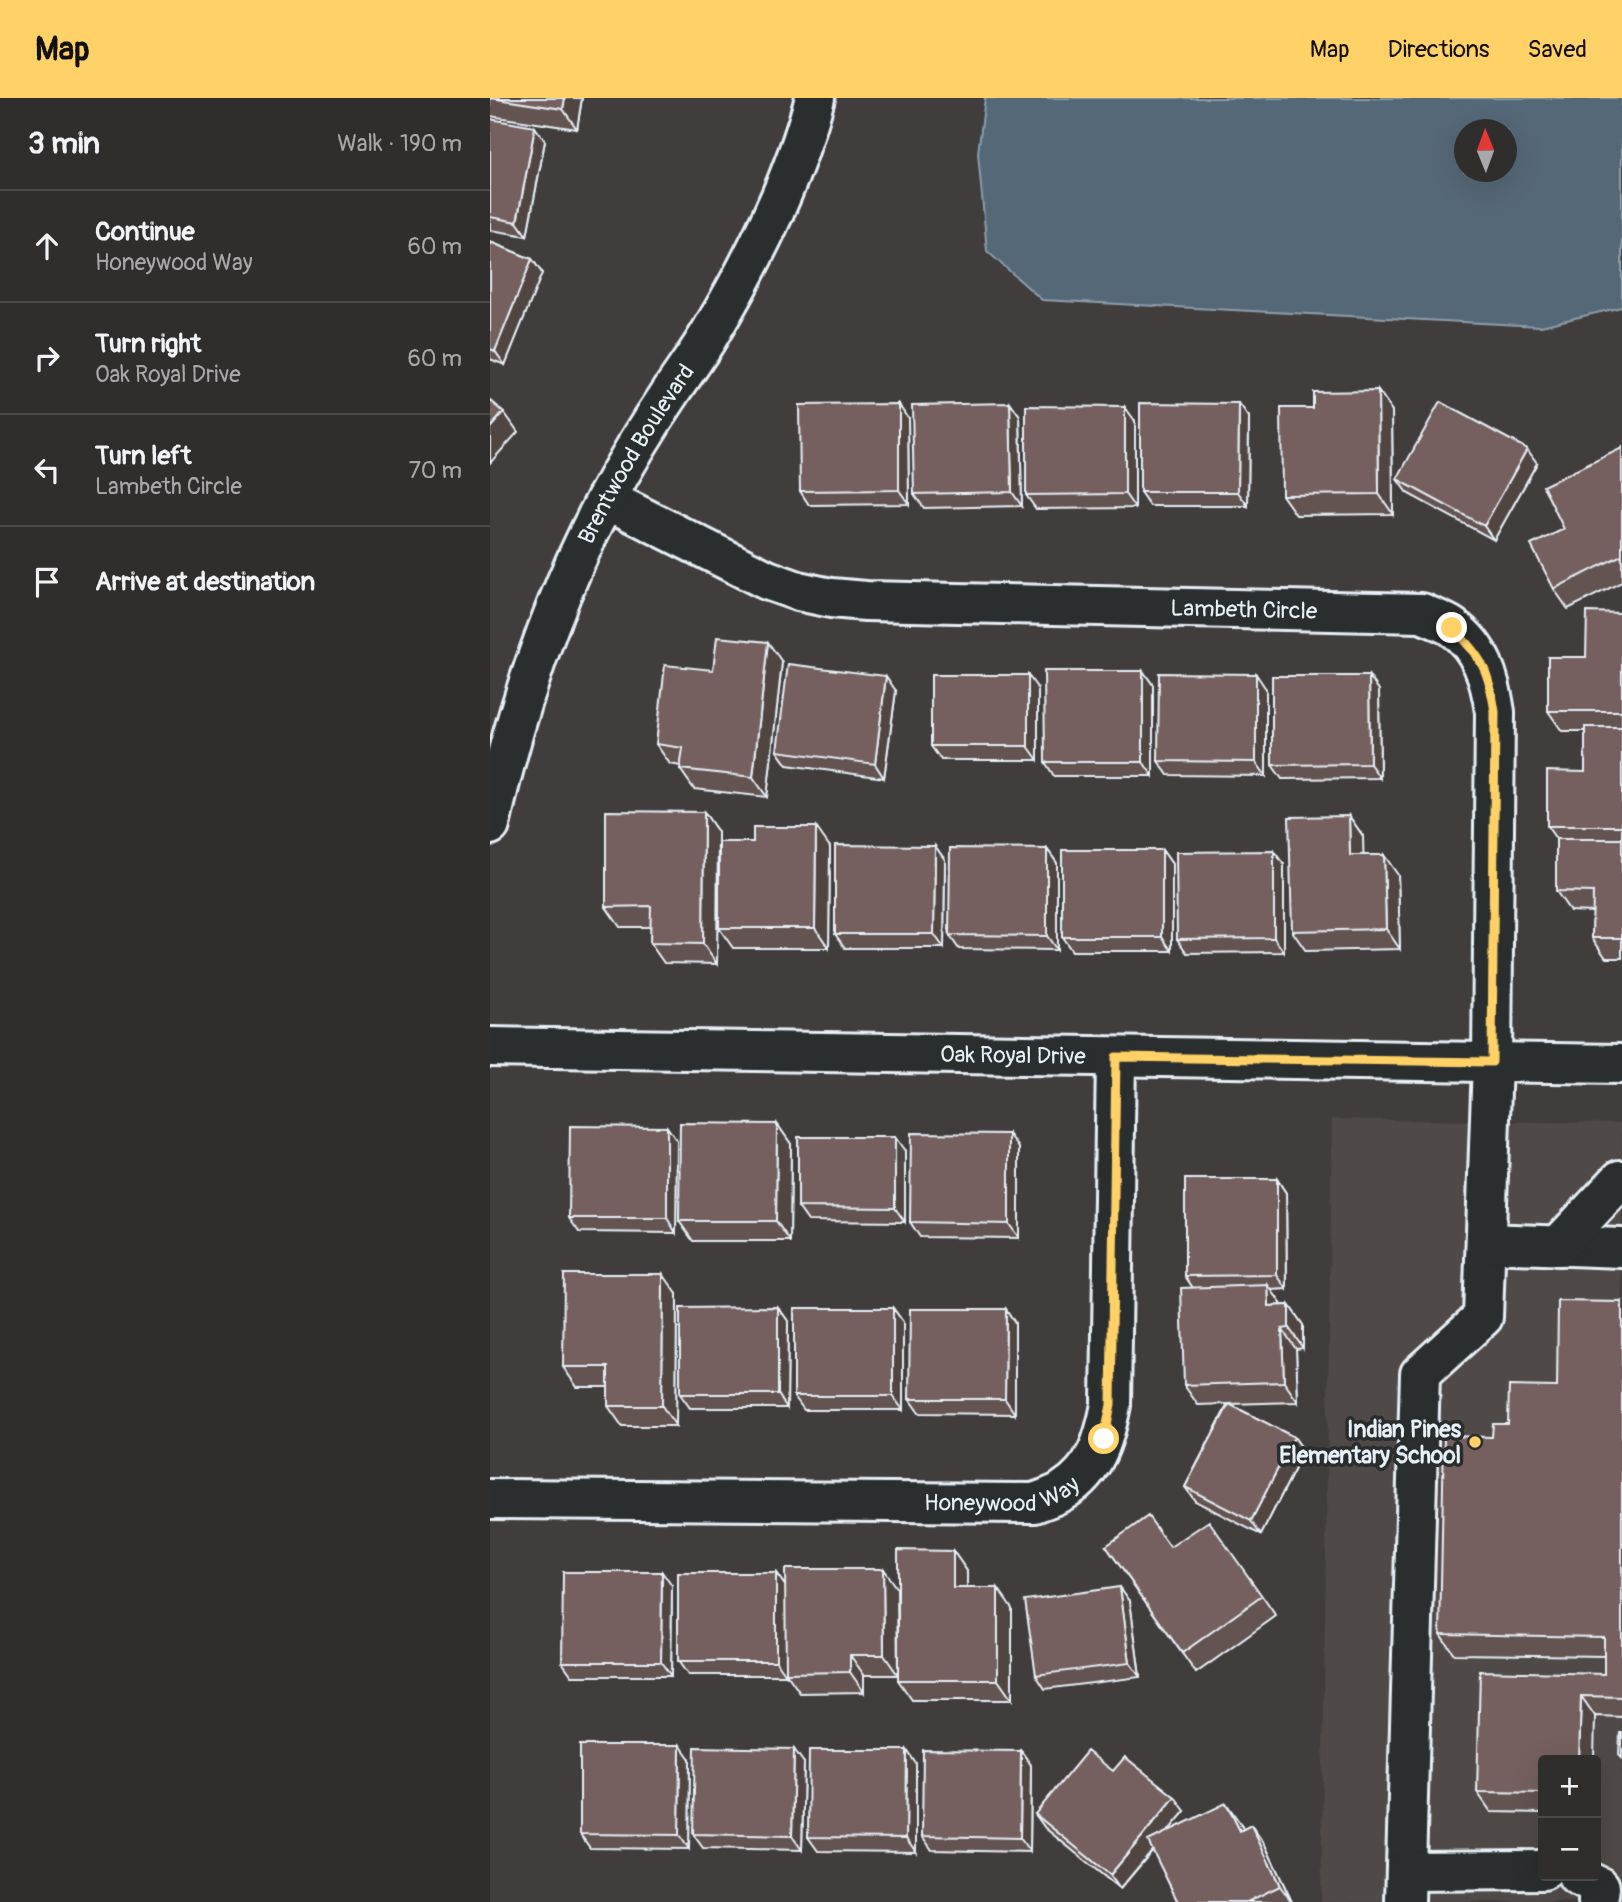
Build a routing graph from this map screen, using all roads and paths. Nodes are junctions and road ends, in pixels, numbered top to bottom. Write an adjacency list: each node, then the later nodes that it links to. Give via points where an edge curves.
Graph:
1 (815, 98): 2 (street, Brentwood Boulevard, via 807,130 765,233 712,331)
2 (606, 499): 3 (street, Brentwood Boulevard, via 572,567 526,685); 6 (street, Lambeth Circle, via 767,580 831,598 1422,613 1452,628 1475,650 1490,680 1495,712)
3 (490, 825)
4 (490, 1048): 5 (street, Oak Royal Drive)
5 (1116, 1057): 6 (street, Oak Royal Drive); 12 (street, Honeywood Way, via 1111,1405 1104,1439 1088,1468 1064,1490 1034,1503)
6 (1492, 1062): 7 (street, Oak Royal Drive); 9 (street, Lambeth Circle)
7 (1622, 1064)
8 (1622, 1180): 10 (street)
9 (1486, 1243): 10 (street); 15 (street, Lambeth Circle, via 1483,1317 1420,1374)
10 (1558, 1246): 11 (street)
11 (1622, 1248)
12 (490, 1499)
13 (1538, 1871): 15 (street)
14 (1587, 1881): 16 (street, via 1600,1888)
15 (1406, 1887)
16 (1598, 1902)

